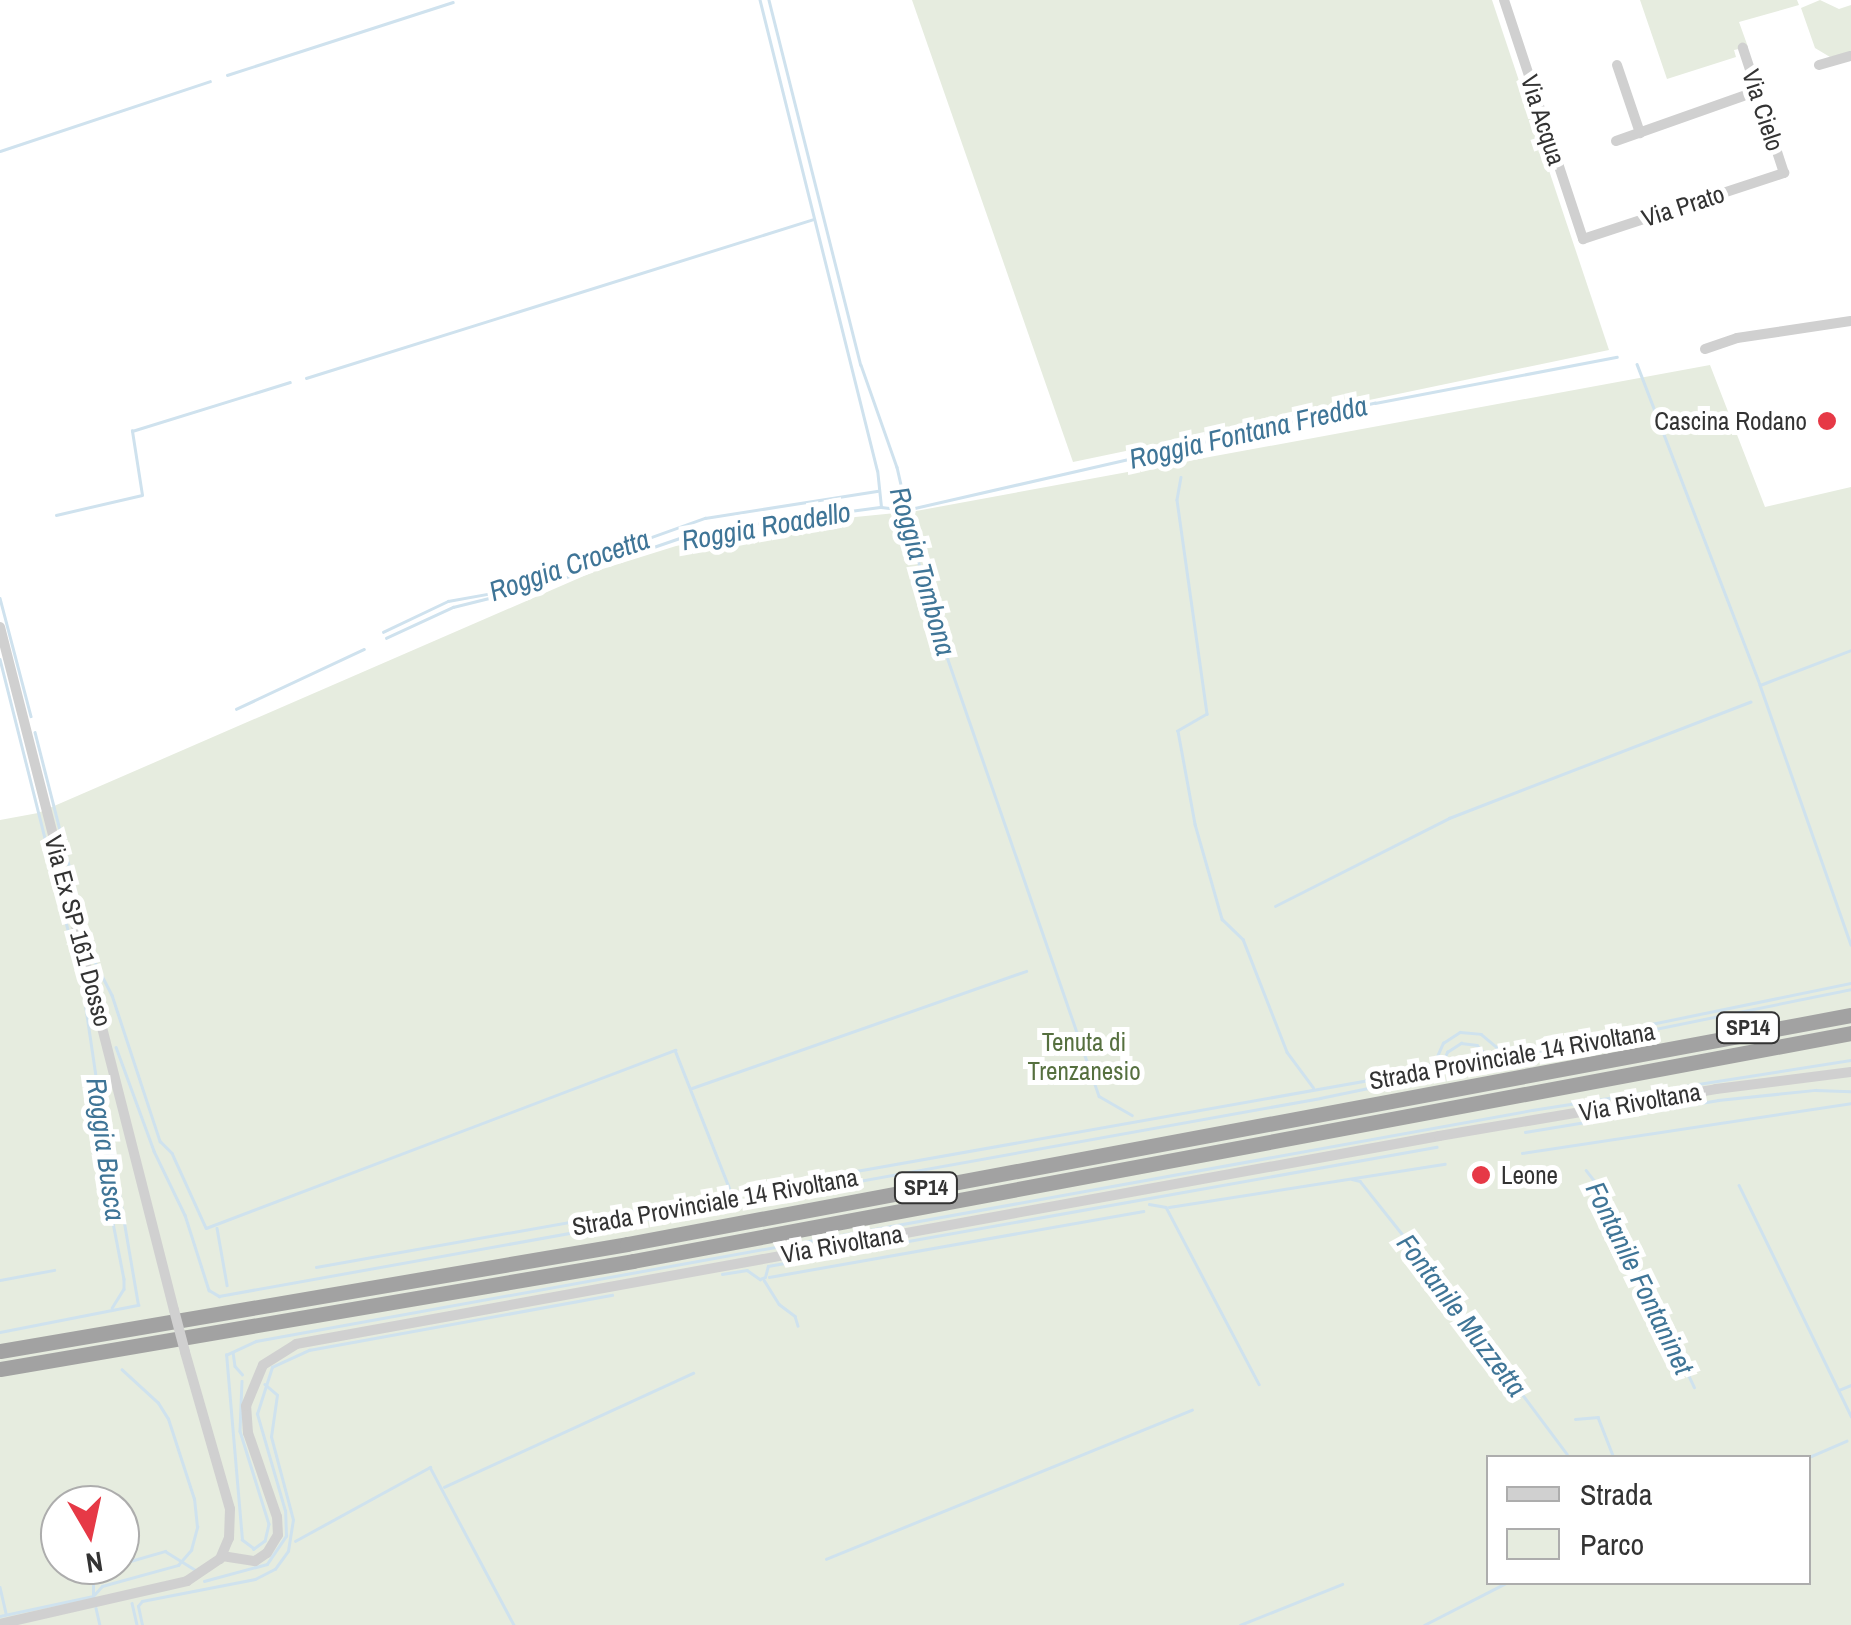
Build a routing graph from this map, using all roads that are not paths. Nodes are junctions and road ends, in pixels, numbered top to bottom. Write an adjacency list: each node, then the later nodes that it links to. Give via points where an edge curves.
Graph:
1 (1518, 0): 2 (street)
2 (1504, 2): 11 (street, Via Acqua)
3 (1743, 48): 7 (street, Via Cielo)
4 (1851, 56): 6 (street)
5 (1617, 65): 8 (street)
6 (1819, 65)
7 (1757, 91): 8 (street); 10 (street, Via Cielo)
8 (1640, 133): 9 (street)
9 (1616, 141)
10 (1784, 173): 11 (street, Via Prato)
11 (1583, 239)
12 (1851, 321): 13 (street)
13 (1706, 349)
14 (0, 627): 22 (street, Via Ex SP 161 Dosso, bridge, via 230,1509)
15 (1851, 1007): 18 (highway, SP14)
16 (1851, 1016): 18 (highway, Strada Provinciale 14 Rivoltana / SP14)
17 (1851, 1034): 21 (highway, Strada Provinciale 14 Rivoltana / SP14, via 632,1261)
18 (1647, 1057): 20 (highway, Strada Provinciale 14 Rivoltana / SP14, via 628,1244)
19 (1851, 1072): 22 (street, Via Rivoltana, via 1438,1136 296,1344 262,1364 246,1406 278,1535 255,1560)
20 (0, 1351)
21 (0, 1369)
22 (222, 1556): 23 (street, via 187,1581)
23 (0, 1624)

